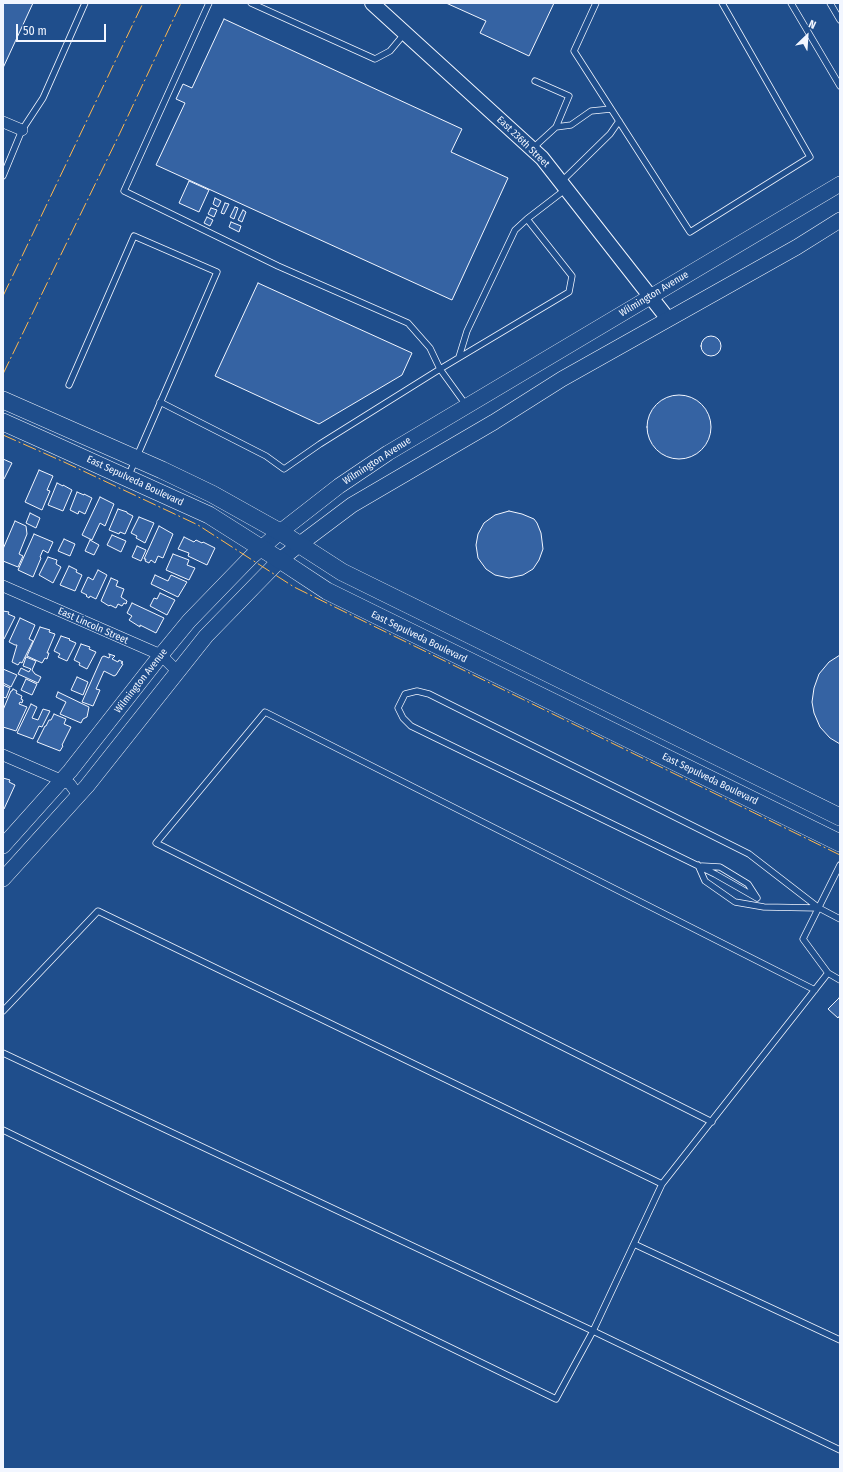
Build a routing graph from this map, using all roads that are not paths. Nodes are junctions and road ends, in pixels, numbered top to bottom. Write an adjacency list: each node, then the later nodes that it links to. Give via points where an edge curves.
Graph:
1 (85, 3): 17 (lane, via 43,98)
2 (209, 3): 27 (lane, via 124,191 278,266 408,323 430,348)
3 (251, 3): 10 (lane, via 375,59 390,51)
4 (372, 3): 10 (street, East 236th Street)
5 (596, 3): 13 (lane, via 574,52)
6 (722, 3): 14 (lane, via 810,157 690,232)
7 (791, 3): 12 (lane)
8 (830, 3): 9 (lane)
9 (840, 20)
10 (405, 33): 18 (street, East 236th Street)
11 (535, 80): 16 (lane, via 569,96)
12 (840, 86)
13 (611, 108): 14 (lane); 16 (lane, via 591,111 571,125)
14 (619, 121): 21 (lane)
15 (3, 122): 17 (street)
16 (556, 127): 18 (lane)
17 (22, 130): 19 (lane)
18 (532, 149): 21 (street, East 236th Street)
19 (3, 176)
20 (840, 184): 24 (main road, Wilmington Avenue)
21 (564, 185): 22 (lane); 24 (street, East 236th Street)
22 (527, 219): 26 (lane, via 515,230 467,331); 26 (lane, via 572,276 569,292)
23 (840, 220): 25 (main road, via 797,247)
24 (651, 296): 25 (street, East 236th Street); 31 (main road, Wilmington Avenue)
25 (668, 318): 36 (main road, via 352,505)
26 (459, 357): 27 (lane)
27 (440, 369): 30 (lane, via 284,469 266,456); 31 (lane)
28 (69, 385): 30 (lane, via 134,236 217,272)
29 (3, 400): 33 (main road, East Sepulveda Boulevard)
30 (160, 402): 33 (lane)
31 (466, 405): 35 (main road, Wilmington Avenue, via 388,452)
32 (3, 422): 34 (main road, East Sepulveda Boulevard)
33 (136, 459): 34 (lane); 35 (main road, East Sepulveda Boulevard, via 212,494)
34 (127, 478): 37 (main road, East Sepulveda Boulevard, via 209,515)
35 (280, 532): 36 (main road, East Sepulveda Boulevard); 37 (main road, Wilmington Avenue)
36 (300, 544): 38 (main road); 45 (main road, East Sepulveda Boulevard, via 342,572)
37 (261, 548): 38 (main road, East Sepulveda Boulevard); 40 (main road, Wilmington Avenue, via 189,621)
38 (280, 560): 41 (main road, via 206,636); 46 (main road, East Sepulveda Boulevard, via 327,591)
39 (3, 586): 40 (street, East Lincoln Street)
40 (160, 655): 41 (street, East Lincoln Street); 43 (main road, Wilmington Avenue)
41 (178, 672): 44 (main road)
42 (3, 755): 43 (street)
43 (62, 781): 44 (street, via 70,784); 47 (main road, Wilmington Avenue)
44 (78, 795): 50 (main road)
45 (840, 816)
46 (840, 843)
47 (3, 846)
48 (698, 865): 51 (lane); 51 (lane, via 720,867 748,884); 52 (lane, via 705,881 735,902); 53 (lane, via 411,726 398,708 405,694 417,691 429,694 749,854)
49 (840, 865): 53 (lane)
50 (3, 879)
51 (757, 898): 52 (lane)
52 (764, 907): 53 (lane)
53 (819, 908): 54 (lane); 55 (lane, via 803,939)
54 (840, 919)
55 (828, 973): 56 (lane); 57 (lane)
56 (840, 980)
57 (815, 990): 60 (lane); 60 (lane, via 265,712 156,843)
58 (3, 1011): 62 (lane, via 98,911)
59 (3, 1053): 64 (lane)
60 (712, 1122): 62 (lane)
61 (3, 1130): 64 (lane, via 556,1399)
62 (662, 1184): 63 (lane)
63 (634, 1244): 64 (lane); 65 (lane)
64 (593, 1331): 66 (lane)
65 (840, 1340)
66 (840, 1450)

